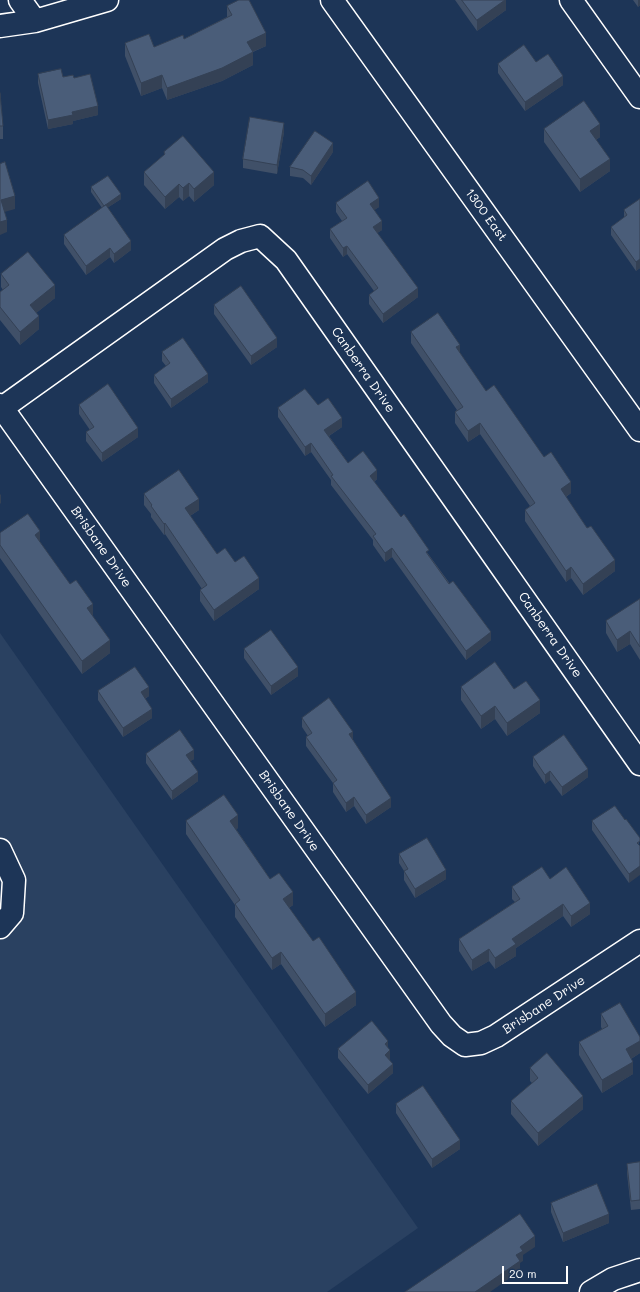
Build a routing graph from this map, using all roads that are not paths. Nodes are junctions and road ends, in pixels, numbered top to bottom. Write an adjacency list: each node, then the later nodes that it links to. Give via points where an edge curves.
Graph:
1 (20, 0): 5 (street)
2 (107, 0): 5 (street)
3 (332, 0): 9 (street, 1300 East)
4 (571, 0): 7 (street)
5 (34, 21): 6 (street)
6 (0, 26)
7 (640, 97)
8 (1, 406): 10 (street, Canberra Drive, via 225,249 260,236 286,260); 13 (street, Brisbane Drive, via 427,1005 452,1036 465,1045 481,1043 496,1036)
9 (640, 430)
10 (640, 764)
11 (0, 850): 12 (street, via 14,880 12,913)
12 (0, 927)
13 (640, 941)
14 (640, 1270): 15 (street, via 613,1279)
15 (591, 1292)

